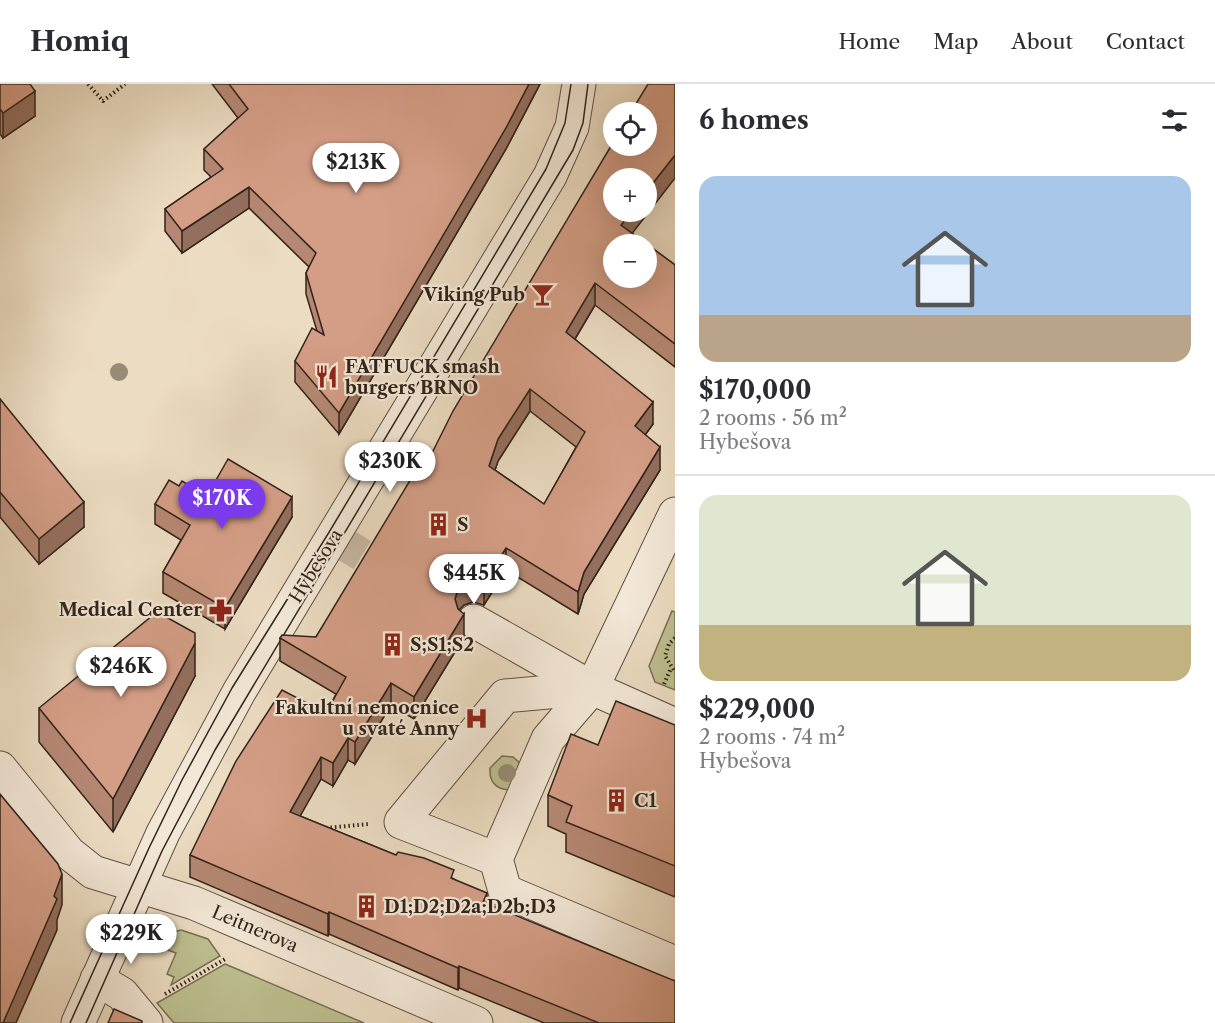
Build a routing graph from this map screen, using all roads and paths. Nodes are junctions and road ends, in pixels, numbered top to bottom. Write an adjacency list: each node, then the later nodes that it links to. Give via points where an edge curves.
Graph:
1 (88, 84): 2 (path, via 103,101)
2 (125, 84)
3 (579, 84): 14 (street, Hybešova, via 572,127 550,176 244,684)
4 (675, 514): 8 (street)
5 (474, 621): 8 (street)
6 (675, 638): 7 (path, via 665,656)
7 (675, 672)
8 (592, 688): 9 (street); 11 (street, via 505,696); 13 (street, via 548,739)
9 (675, 725)
10 (0, 768): 14 (street, Leitnerova, via 77,861 105,877)
11 (401, 822): 12 (path); 13 (street)
12 (316, 829)
13 (496, 859): 16 (street, via 506,891)
14 (138, 887): 17 (street, Hybešova); 19 (street, Leitnerova, via 194,903)
15 (227, 958): 18 (path)
16 (675, 963)
17 (97, 979): 18 (street); 20 (street, Hybešova)
18 (151, 1012)
19 (463, 1020)
20 (78, 1023)

